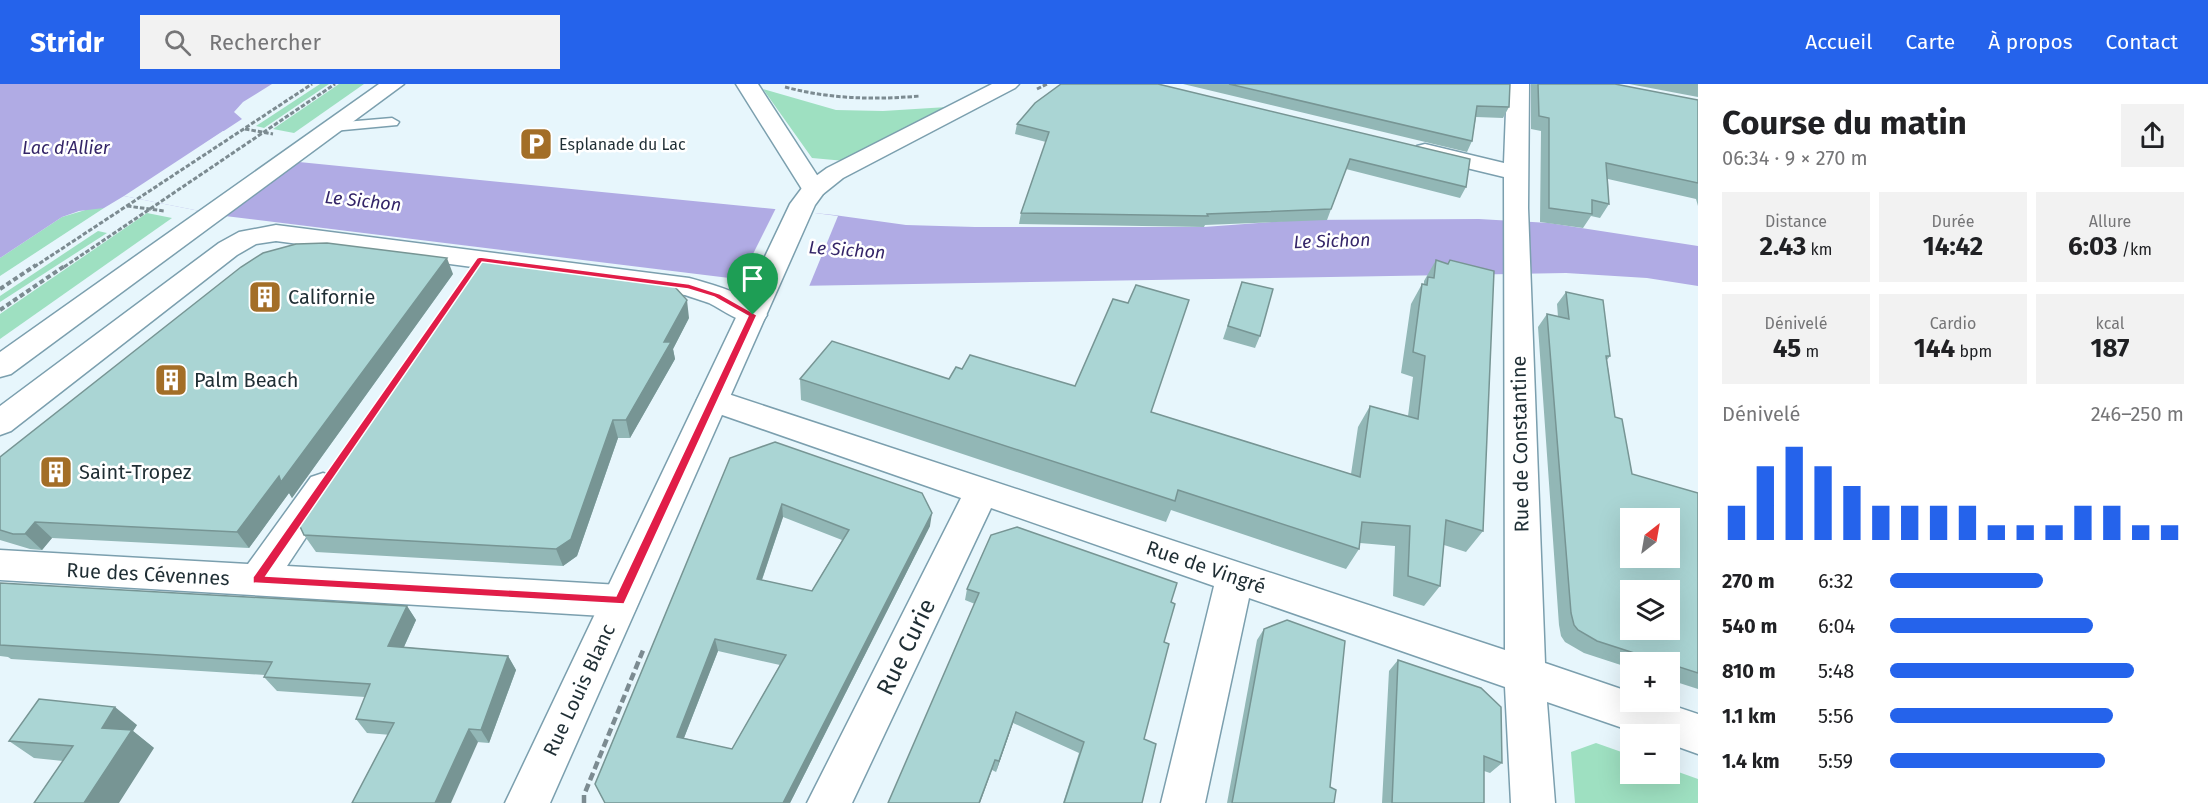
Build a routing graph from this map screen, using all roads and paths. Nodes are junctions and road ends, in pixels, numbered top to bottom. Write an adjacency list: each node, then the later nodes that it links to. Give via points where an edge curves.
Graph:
1 (312, 84): 20 (path)
2 (336, 84): 23 (path)
3 (371, 84): 12 (street)
4 (393, 84): 11 (street)
5 (747, 84): 15 (street)
6 (776, 84): 9 (path, via 844,99 936,95)
7 (1008, 84): 9 (street)
8 (1518, 84): 14 (street, Rue de Constantine)
9 (978, 100): 15 (street, via 835,173)
10 (392, 122): 11 (lane)
11 (333, 127): 12 (street)
12 (304, 140): 16 (street)
13 (1408, 147): 14 (street)
14 (1515, 172): 37 (street, Rue de Constantine)
15 (808, 196): 25 (street, Rue Louis Blanc)
16 (196, 216): 17 (street); 26 (street)
17 (176, 241): 18 (street); 27 (street)
18 (228, 249): 19 (street, via 248,238 276,233); 29 (street)
19 (480, 260): 21 (street); 25 (street, via 689,287)
20 (0, 289)
21 (459, 289)
22 (0, 304): 23 (path)
23 (7, 305): 24 (path)
24 (0, 310)
25 (753, 315): 28 (street, Rue Louis Blanc)
26 (0, 345)
27 (0, 367)
28 (713, 400): 31 (street, Rue de Vingré); 35 (street, Rue Louis Blanc)
29 (0, 423)
30 (339, 463): 34 (street)
31 (982, 491): 33 (street, Rue de Vingré); 41 (street, Rue Curie)
32 (0, 565): 34 (street, Rue des Cévennes)
33 (1235, 577): 37 (street, Rue de Vingré); 42 (street)
34 (257, 580): 35 (street, Rue des Cévennes)
35 (620, 601): 39 (street, Rue Louis Blanc)
36 (644, 647): 40 (path)
37 (1525, 675): 38 (street, Rue de Vingré); 43 (street, Rue de Constantine)
38 (1698, 734)
39 (528, 803)
40 (584, 803)
41 (829, 803)
42 (1183, 803)
43 (1533, 803)

